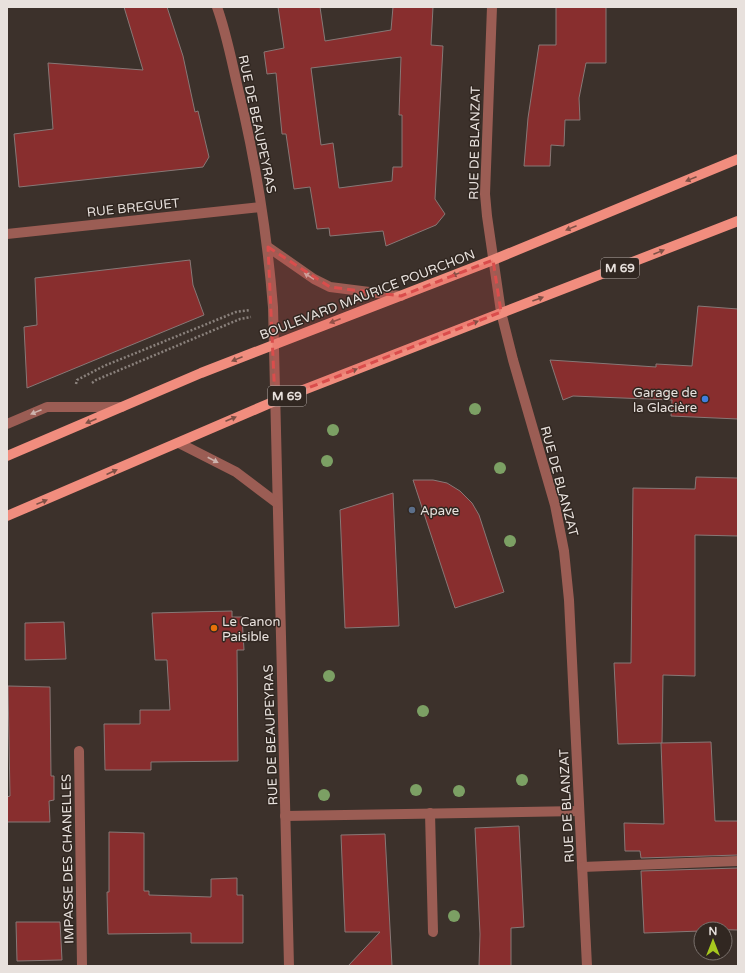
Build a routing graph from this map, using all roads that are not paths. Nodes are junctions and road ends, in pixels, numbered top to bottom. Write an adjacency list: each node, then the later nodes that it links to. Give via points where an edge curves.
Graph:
1 (217, 7): 4 (street, RUE DE BEAUPEYRAS, via 224,26 248,128)
2 (492, 7): 8 (street, RUE DE BLANZAT, via 485,194)
3 (738, 159): 8 (main road, BOULEVARD MAURICE POURCHON, one-way to 8)
4 (261, 207): 6 (street, RUE BREGUET); 7 (street, RUE DE BEAUPEYRAS)
5 (738, 221): 10 (main road, M 69, one-way to 5)
6 (7, 234)
7 (268, 247): 9 (street, one-way to 7, via 330,287); 11 (street, RUE DE BEAUPEYRAS)
8 (493, 260): 9 (main road, BOULEVARD MAURICE POURCHON, one-way to 9); 10 (street, RUE DE BLANZAT)
9 (400, 296): 11 (main road, BOULEVARD MAURICE POURCHON, one-way to 11)
10 (501, 312): 12 (main road, M 69, one-way to 10); 20 (street, RUE DE BLANZAT, via 555,505 564,551 569,600)
11 (273, 344): 12 (street, RUE DE BEAUPEYRAS); 13 (main road, BOULEVARD MAURICE POURCHON, one-way to 13)
12 (275, 401): 15 (main road, M 69, one-way to 12); 17 (street, RUE DE BEAUPEYRAS)
13 (123, 407): 14 (street, one-way to 14, via 47,407); 16 (main road, BOULEVARD MAURICE POURCHON, one-way to 16)
14 (7, 424)
15 (179, 442): 17 (street, one-way to 17, via 236,472); 18 (main road, M 69, one-way to 15)
16 (7, 456)
17 (277, 503): 22 (street, RUE DE BEAUPEYRAS)
18 (7, 516)
19 (79, 751): 26 (street, IMPASSE DES CHANELLES)
20 (579, 811): 21 (street); 24 (street, RUE DE BLANZAT)
21 (430, 813): 22 (street); 25 (street)
22 (285, 816): 27 (street, RUE DE BEAUPEYRAS)
23 (738, 861): 24 (street)
24 (582, 867): 28 (street, RUE DE BLANZAT)
25 (433, 932)
26 (82, 966)
27 (289, 966)
28 (587, 966)

